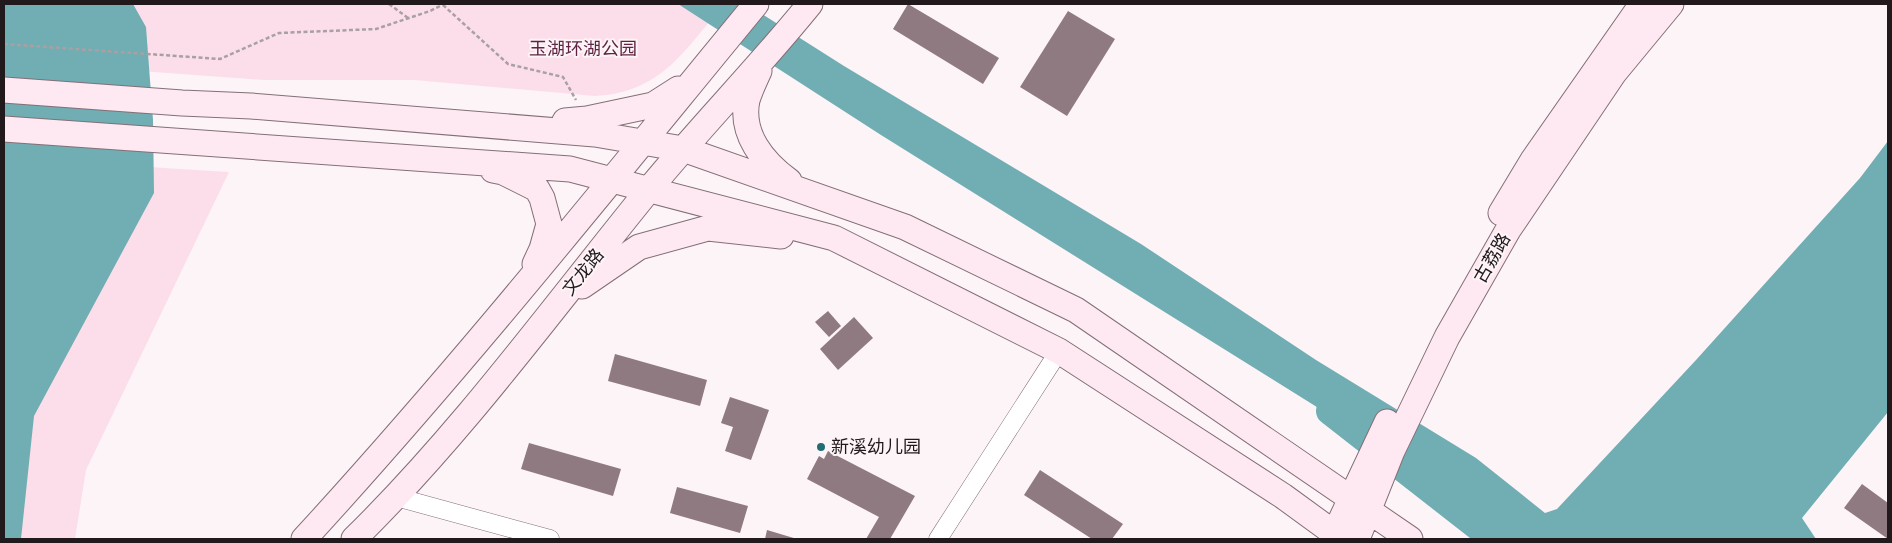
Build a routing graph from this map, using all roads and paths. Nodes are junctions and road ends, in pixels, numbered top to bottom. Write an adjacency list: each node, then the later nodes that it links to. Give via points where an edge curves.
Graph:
1 (389, 4): 7 (path)
2 (443, 4): 7 (path); 12 (path, via 508,64 563,77)
3 (756, 4): 10 (main road, 文龙路)
4 (810, 4): 9 (main road, 文龙路)
5 (1642, 4): 26 (main road, 古荔路, via 1532,160 1472,261)
6 (1671, 4): 27 (main road, 古荔路, via 1614,73 1508,230 1447,337 1392,451)
7 (408, 18): 8 (path, via 376,29 279,33 220,59)
8 (4, 44)
9 (762, 61): 16 (main road, 文龙路); 20 (main road, via 747,100 747,123 754,145 770,167)
10 (697, 76): 13 (main road, via 653,105 587,119); 15 (main road, 文龙路)
11 (4, 90): 13 (main road)
12 (576, 100)
13 (480, 125): 15 (main road, via 595,134)
14 (4, 129): 17 (main road)
15 (642, 143): 16 (main road); 18 (main road, 文龙路)
16 (683, 148): 19 (main road, 文龙路); 20 (main road)
17 (382, 155): 18 (main road, via 570,169); 22 (main road, via 503,172 537,189 549,224 542,249)
18 (612, 180): 19 (main road); 22 (main road, 文龙路)
19 (650, 188): 21 (main road, via 834,238); 23 (main road, 文龙路)
20 (800, 190): 26 (main road, via 905,227 1076,310)
21 (884, 263): 23 (main road, via 792,238 708,228 639,247); 24 (main road)
22 (522, 288): 29 (main road, 文龙路)
23 (561, 300): 25 (main road, 文龙路, via 471,413)
24 (1059, 351): 28 (main road, via 1283,496); 32 (street)
25 (396, 497): 30 (main road, 文龙路); 31 (street)
26 (1350, 498): 27 (main road); 28 (main road, 古荔路)
27 (1370, 512): 28 (main road, 古荔路); 33 (main road)
28 (1341, 538)
29 (304, 539)
30 (354, 539)
31 (550, 539)
32 (938, 539)
33 (1410, 539)

